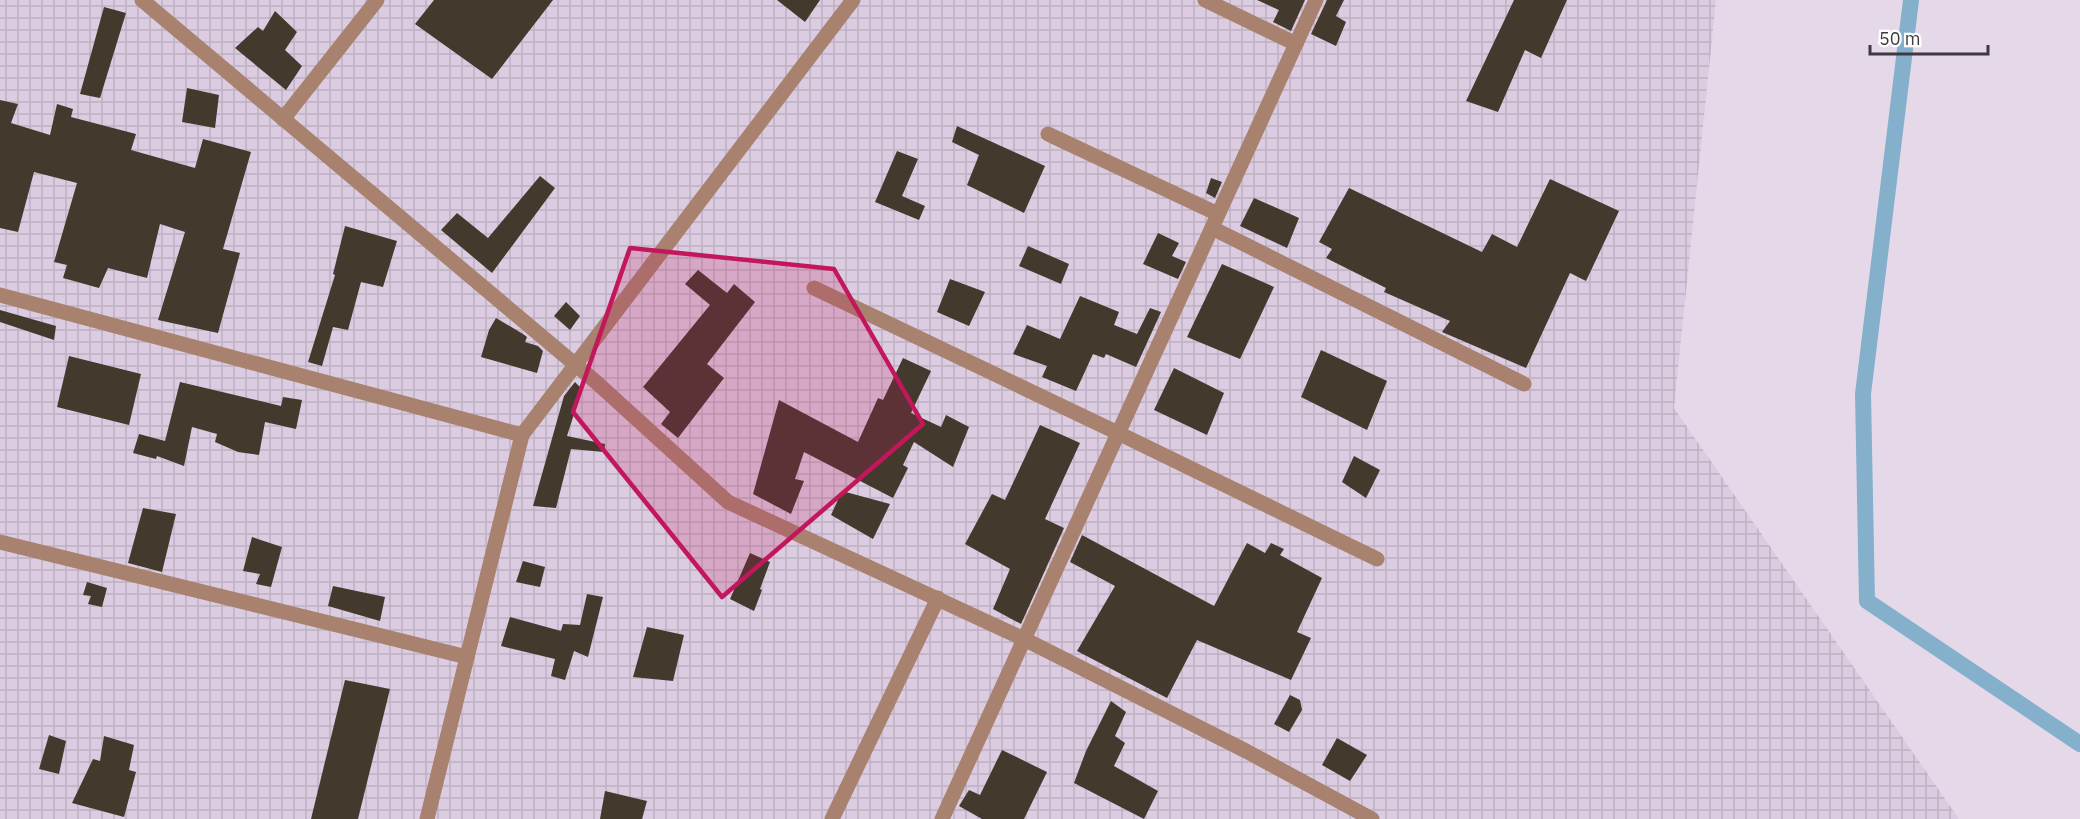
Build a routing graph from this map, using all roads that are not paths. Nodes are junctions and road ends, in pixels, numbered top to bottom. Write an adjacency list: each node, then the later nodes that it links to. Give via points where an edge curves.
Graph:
1 (142, 0): 7 (street)
2 (377, 0): 7 (street)
3 (853, 0): 12 (street)
4 (1205, 0): 6 (street)
5 (1316, 0): 6 (street)
6 (1296, 44): 9 (street)
7 (283, 119): 12 (street)
8 (1047, 134): 9 (street)
9 (1215, 221): 13 (street); 14 (street)
10 (814, 288): 14 (street)
11 (0, 295): 15 (street)
12 (574, 365): 15 (street); 18 (street, via 729,502)
13 (1524, 384)
14 (1118, 432): 17 (street); 19 (street)
15 (522, 435): 20 (street)
16 (0, 542): 20 (street)
17 (1377, 559)
18 (938, 598): 19 (street); 22 (street)
19 (1024, 639): 23 (street); 24 (street)
20 (467, 657): 21 (street)
21 (428, 819)
22 (832, 819)
23 (942, 819)
24 (1372, 819)

